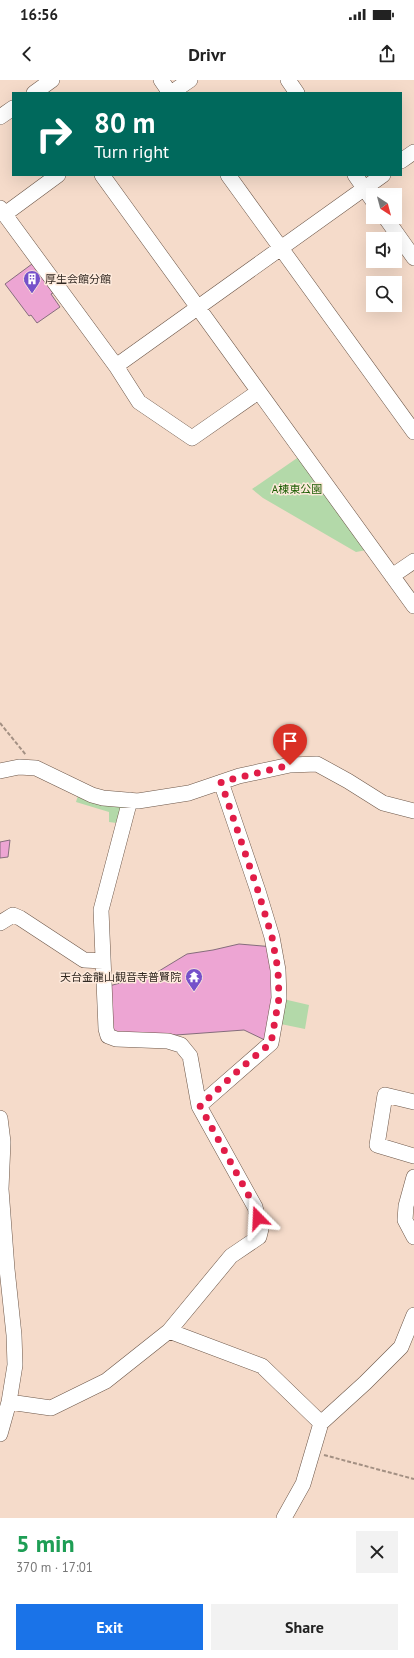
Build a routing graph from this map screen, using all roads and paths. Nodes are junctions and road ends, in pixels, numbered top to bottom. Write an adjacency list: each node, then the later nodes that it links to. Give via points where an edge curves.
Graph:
1 (52, 80): 5 (street)
2 (161, 80): 6 (street)
3 (190, 80): 7 (street)
4 (288, 80): 8 (street)
5 (35, 92)
6 (170, 92)
7 (172, 92)
8 (296, 92)
9 (12, 109): 10 (street)
10 (0, 117)
11 (414, 152): 12 (street)
12 (402, 160)
13 (56, 176): 21 (street)
14 (103, 176): 25 (street)
15 (229, 176): 23 (street)
16 (356, 176): 19 (street)
17 (382, 176): 18 (street)
18 (374, 188)
19 (366, 191)
20 (366, 197): 23 (street)
21 (2, 211): 26 (street)
22 (390, 224): 24 (street)
23 (280, 248): 25 (street); 28 (street)
24 (414, 258)
25 (198, 308): 26 (street); 27 (street)
26 (116, 366): 27 (street, via 139,402 192,438)
27 (258, 392): 30 (street)
28 (414, 432)
29 (414, 561): 30 (street)
30 (392, 576): 31 (street)
31 (414, 606)
32 (0, 723): 33 (path)
33 (36, 768): 34 (street, via 20,767); 36 (street, via 103,798)
34 (0, 771)
35 (221, 782): 36 (street, via 189,793 153,800); 37 (street, via 290,765 317,764 383,803); 41 (street, via 272,937 278,970 279,998 271,1043)
36 (130, 800): 39 (street, via 101,910)
37 (414, 811)
38 (0, 923): 39 (street, via 13,915 84,960)
39 (103, 961): 41 (street, via 108,1036 116,1039 168,1041 181,1045 190,1056)
40 (414, 1102): 43 (street, via 385,1095 376,1145)
41 (200, 1106): 47 (street, via 255,1207 261,1229 259,1237 231,1256)
42 (0, 1118): 48 (street, via 3,1142 1,1189 15,1365)
43 (414, 1156)
44 (413, 1182): 45 (street, via 405,1220)
45 (414, 1237)
46 (414, 1315): 49 (street, via 401,1347)
47 (169, 1330): 48 (street, via 106,1381 51,1408); 49 (street, via 262,1366)
48 (9, 1402): 50 (street)
49 (321, 1423): 51 (street)
50 (0, 1434)
51 (313, 1452): 52 (path); 53 (street, via 303,1484)
52 (414, 1479)
53 (284, 1518)

